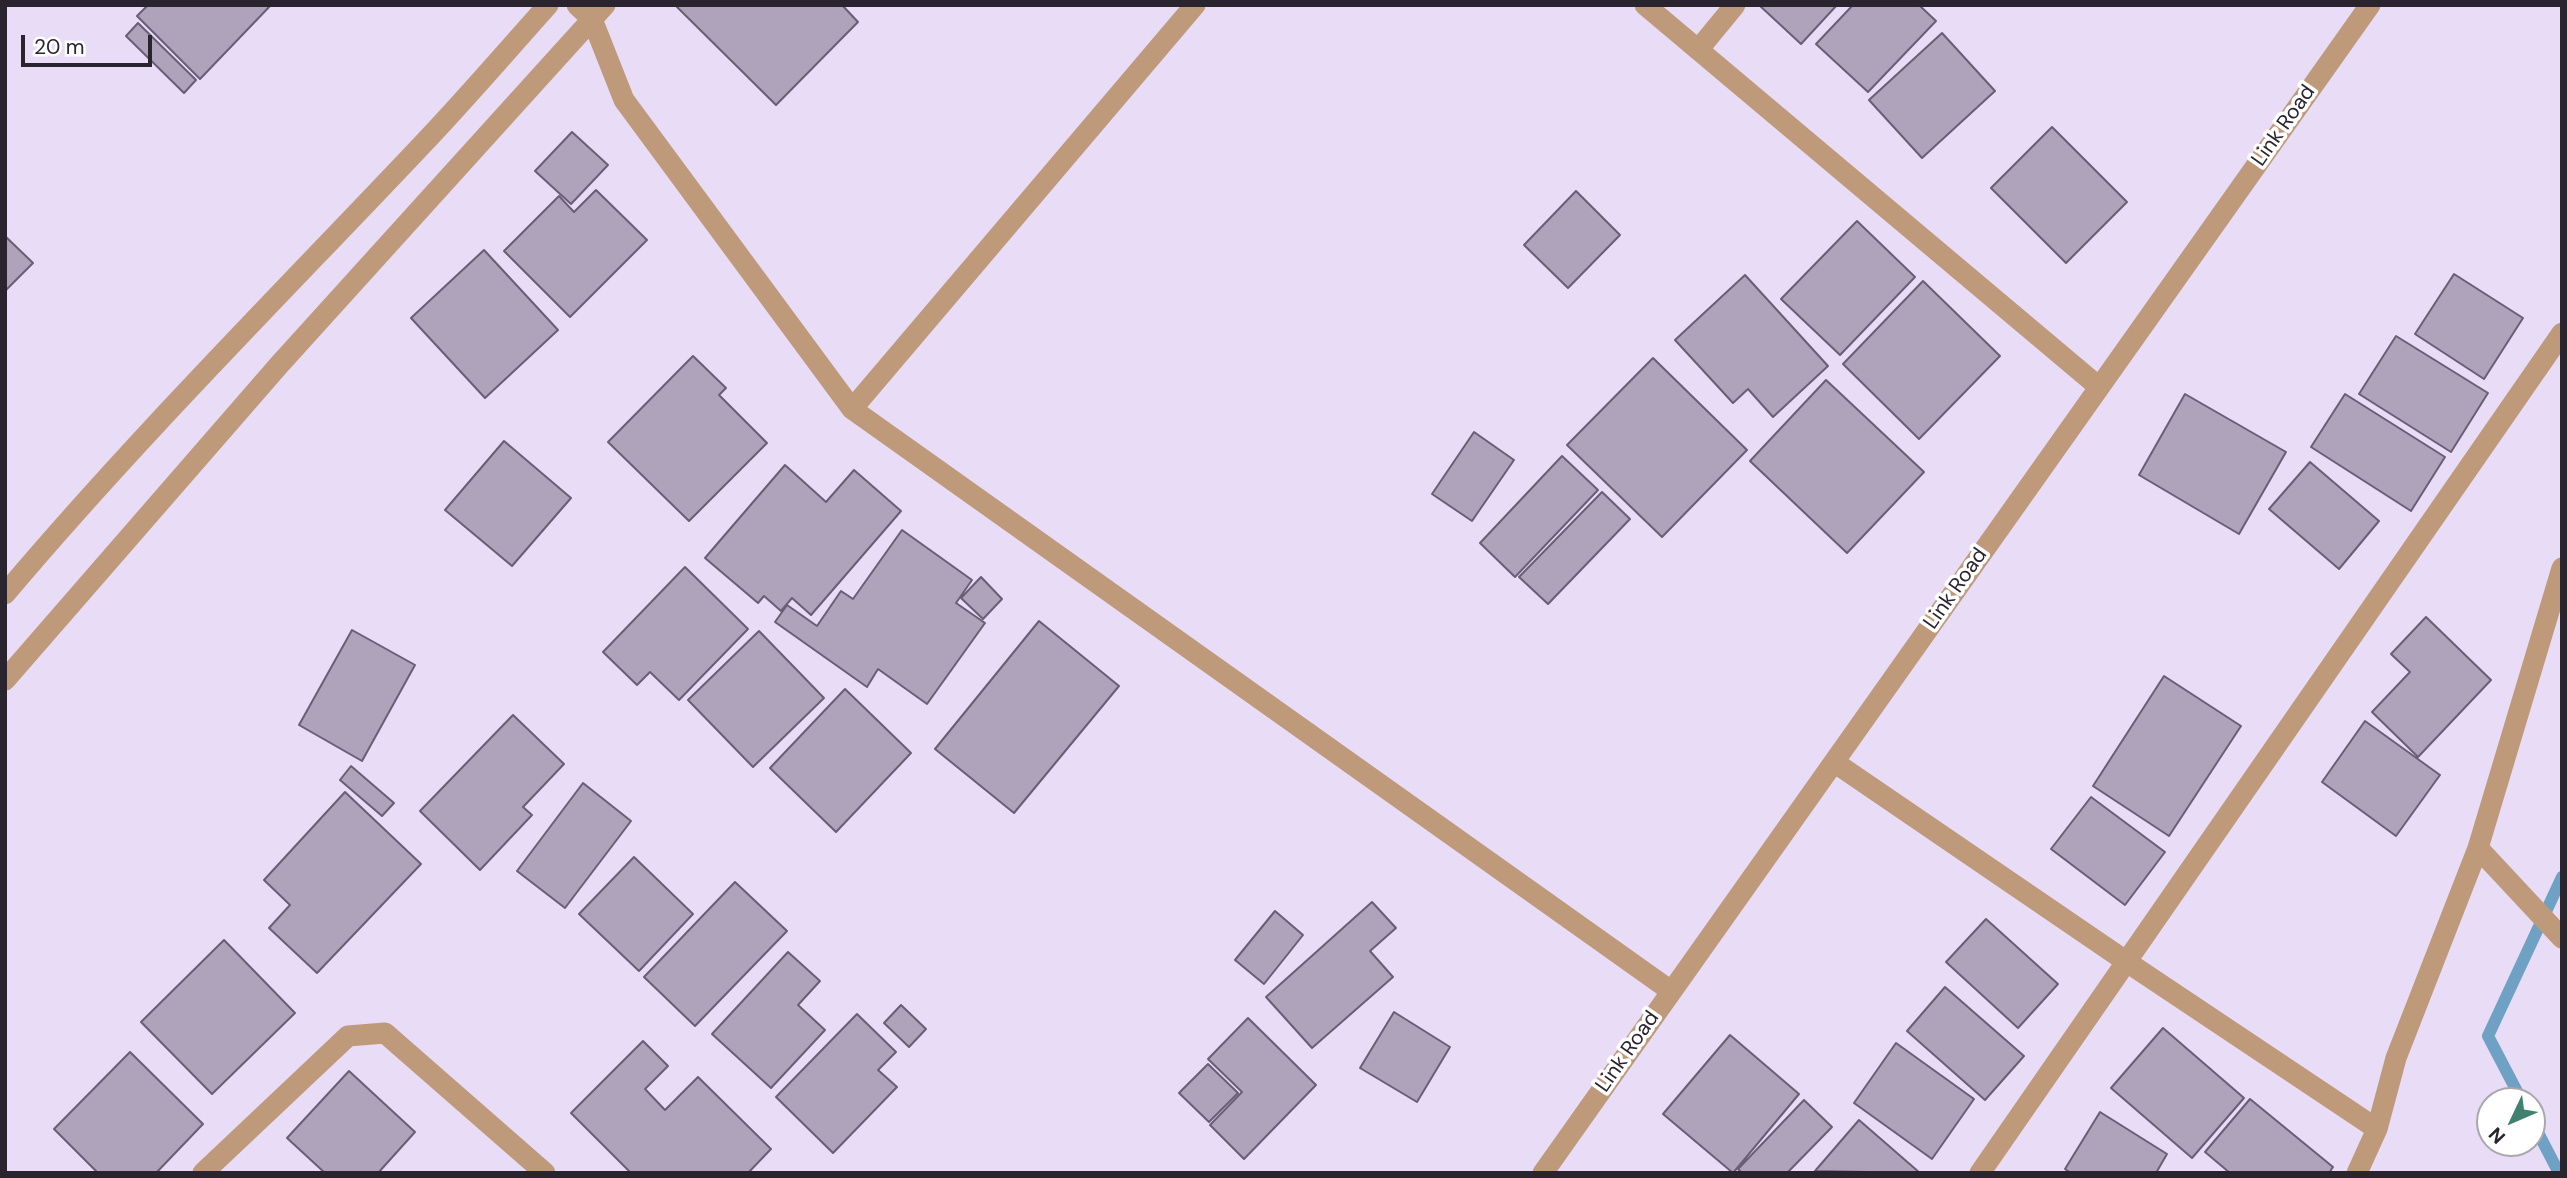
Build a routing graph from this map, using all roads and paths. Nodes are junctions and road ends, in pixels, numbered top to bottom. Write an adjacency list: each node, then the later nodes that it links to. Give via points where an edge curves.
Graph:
1 (548, 5): 12 (street, via 66,522)
2 (1195, 5): 10 (street)
3 (1645, 5): 7 (street)
4 (1735, 5): 7 (street)
5 (2370, 5): 9 (street, Link Road)
6 (591, 10): 10 (street, via 624,100); 13 (street)
7 (1698, 50): 9 (street)
8 (2562, 333): 17 (street)
9 (2099, 387): 14 (street, Link Road)
10 (852, 409): 18 (street)
11 (2562, 568): 15 (street)
12 (5, 594)
13 (5, 680)
14 (1834, 762): 17 (street); 18 (street, Link Road)
15 (2478, 848): 16 (street); 19 (street, via 2396,1058)
16 (2562, 938)
17 (2127, 962): 19 (street); 23 (street)
18 (1671, 991): 22 (street, Link Road)
19 (2377, 1129): 24 (street)
20 (203, 1173): 21 (street, via 348,1036 385,1033)
21 (545, 1173)
22 (1543, 1173)
23 (1980, 1173)
24 (2357, 1173)

